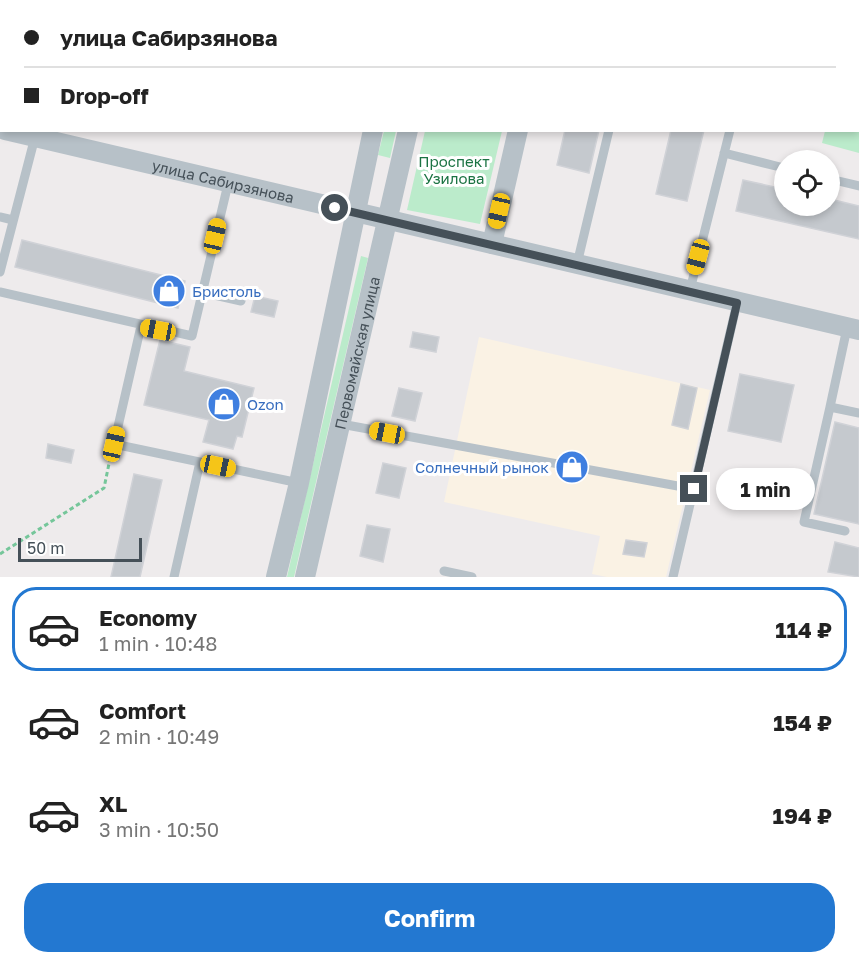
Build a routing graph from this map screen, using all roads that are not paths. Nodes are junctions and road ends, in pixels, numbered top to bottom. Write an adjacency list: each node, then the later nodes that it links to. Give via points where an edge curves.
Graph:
1 (15, 132): 7 (street, улица Сабирзянова)
2 (374, 132): 13 (street, Первомайская улица)
3 (408, 132): 16 (street, Первомайская улица)
4 (518, 132): 17 (street)
5 (609, 132): 18 (lane)
6 (729, 132): 8 (lane)
7 (40, 136): 11 (street, улица Сабирзянова); 15 (lane)
8 (724, 153): 9 (lane); 20 (lane)
9 (774, 166)
10 (840, 181): 12 (lane)
11 (228, 184): 13 (street, улица Сабирзянова); 22 (lane)
12 (859, 186)
13 (357, 213): 16 (street, улица Сабирзянова); 31 (street, Первомайская улица)
14 (0, 217): 15 (lane)
15 (13, 220): 19 (lane)
16 (388, 220): 17 (street, улица Сабирзянова); 29 (street, Первомайская улица)
17 (492, 244): 18 (street, улица Сабирзянова)
18 (577, 264): 20 (street, улица Сабирзянова)
19 (0, 272)
20 (690, 290): 24 (street, улица Сабирзянова)
21 (0, 292): 25 (lane)
22 (201, 292): 23 (lane); 25 (lane, via 192,336)
23 (241, 301)
24 (737, 303): 26 (street, улица Сабирзянова); 32 (lane)
25 (141, 326): 30 (lane, via 114,444)
26 (853, 329): 27 (lane)
27 (830, 407): 28 (lane); 33 (lane, via 804,522)
28 (859, 413)
29 (341, 424): 32 (lane); 37 (street, Первомайская улица)
30 (200, 462): 31 (lane); 35 (lane)
31 (299, 483): 36 (street, Первомайская улица)
32 (694, 489): 39 (lane)
33 (845, 531)
34 (444, 571): 38 (lane)
35 (174, 577)
36 (276, 577)
37 (305, 577)
38 (472, 577)
39 (673, 577)

